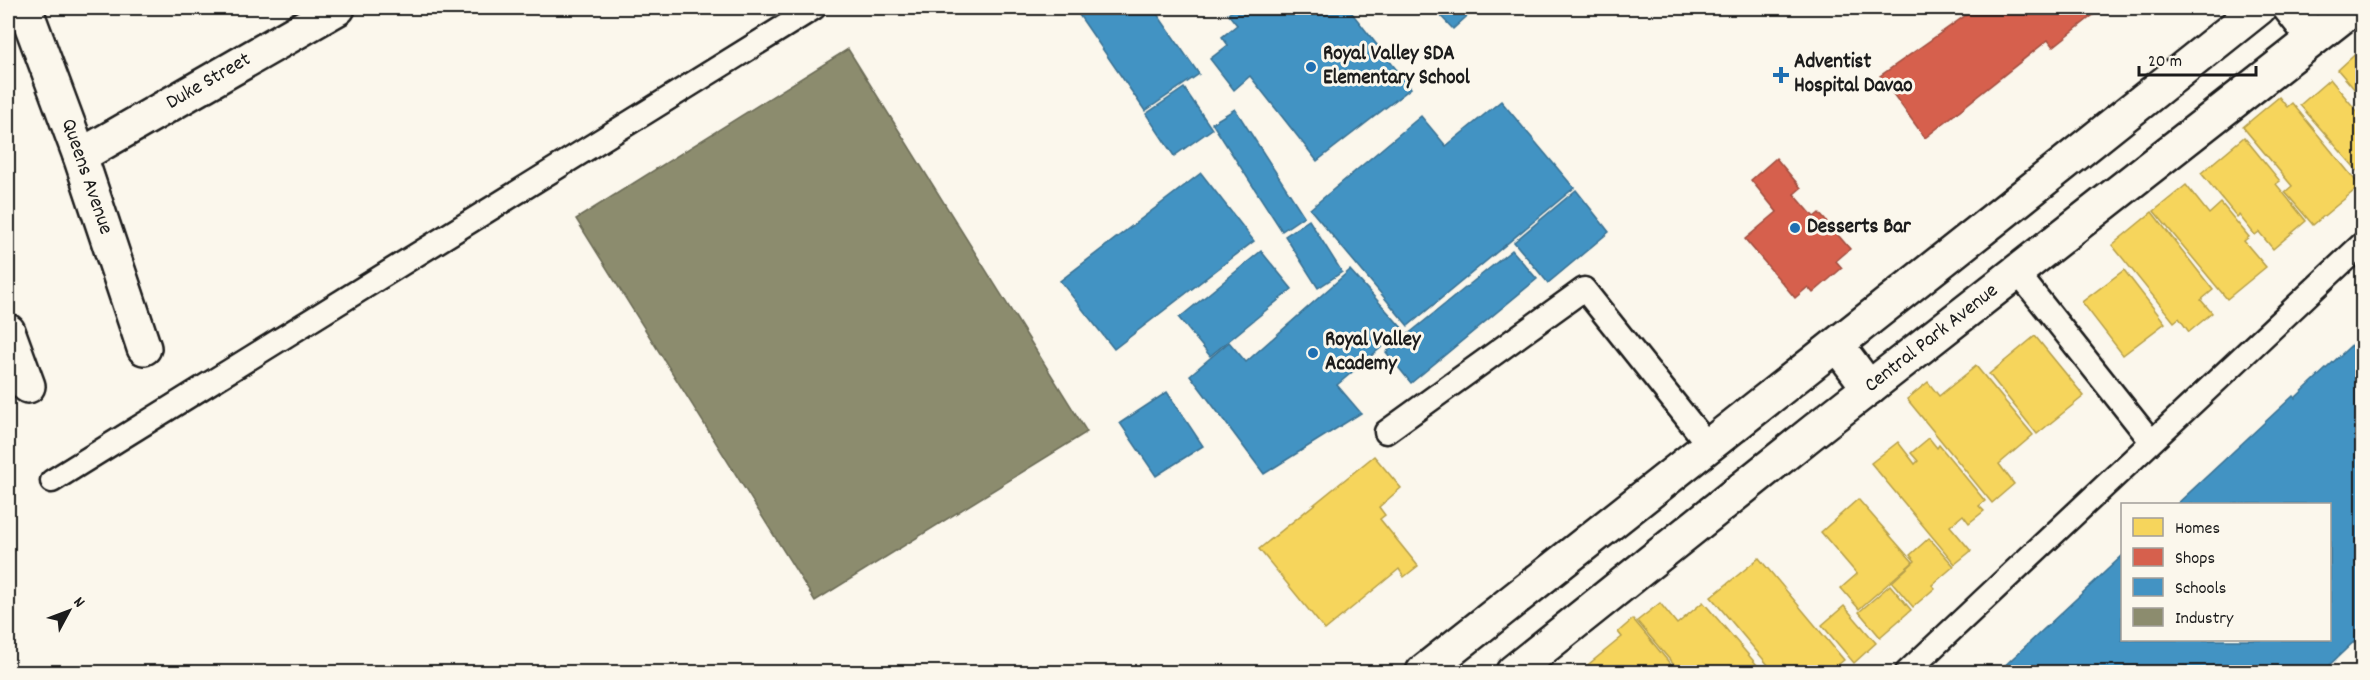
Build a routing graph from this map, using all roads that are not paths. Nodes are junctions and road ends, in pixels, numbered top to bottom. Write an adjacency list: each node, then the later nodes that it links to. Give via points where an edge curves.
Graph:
1 (25, 8): 8 (street, Queens Avenue)
2 (338, 8): 8 (street, Duke Street)
3 (814, 8): 19 (lane)
4 (2259, 8): 12 (street)
5 (2290, 8): 7 (street)
6 (2353, 8): 7 (street, Central Park Avenue)
7 (2314, 38): 10 (street, Central Park Avenue)
8 (80, 156): 13 (street, Queens Avenue)
9 (2362, 244): 17 (lane)
10 (2017, 272): 15 (street, Central Park Avenue); 17 (lane)
11 (8, 331): 14 (street)
12 (1837, 345): 15 (street); 18 (street)
13 (144, 348)
14 (28, 386)
15 (1869, 388): 21 (street, Central Park Avenue)
16 (1386, 432): 18 (lane, via 1584,289)
17 (2151, 441): 22 (lane)
18 (1709, 446): 20 (street)
19 (52, 481)
20 (1423, 672)
21 (1513, 672)
22 (1907, 672)

